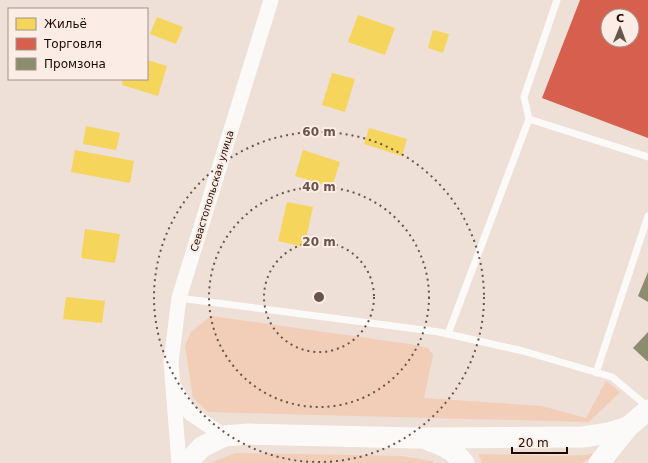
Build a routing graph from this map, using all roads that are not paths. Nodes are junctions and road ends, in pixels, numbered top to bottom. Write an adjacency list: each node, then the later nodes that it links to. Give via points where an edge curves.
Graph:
1 (271, 0): 6 (street, Севастопольская улица)
2 (557, 0): 3 (lane, via 524,97)
3 (529, 119): 4 (lane); 7 (lane)
4 (648, 157)
5 (648, 216): 8 (lane)
6 (179, 298): 7 (lane); 9 (street, Севастопольская улица, via 171,362)
7 (448, 334): 8 (lane, via 523,351)
8 (596, 372): 10 (lane, via 612,377)
9 (173, 386): 13 (street, via 190,413); 15 (street, Севастопольская улица)
10 (648, 407)
11 (648, 410): 12 (street)
12 (628, 427): 14 (street, via 583,437); 18 (street)
13 (224, 436): 14 (street, via 248,434); 16 (street, via 202,447)
14 (416, 438): 17 (street, via 440,444 457,454)
15 (179, 463)
16 (187, 463)
17 (464, 463)
18 (599, 463)

